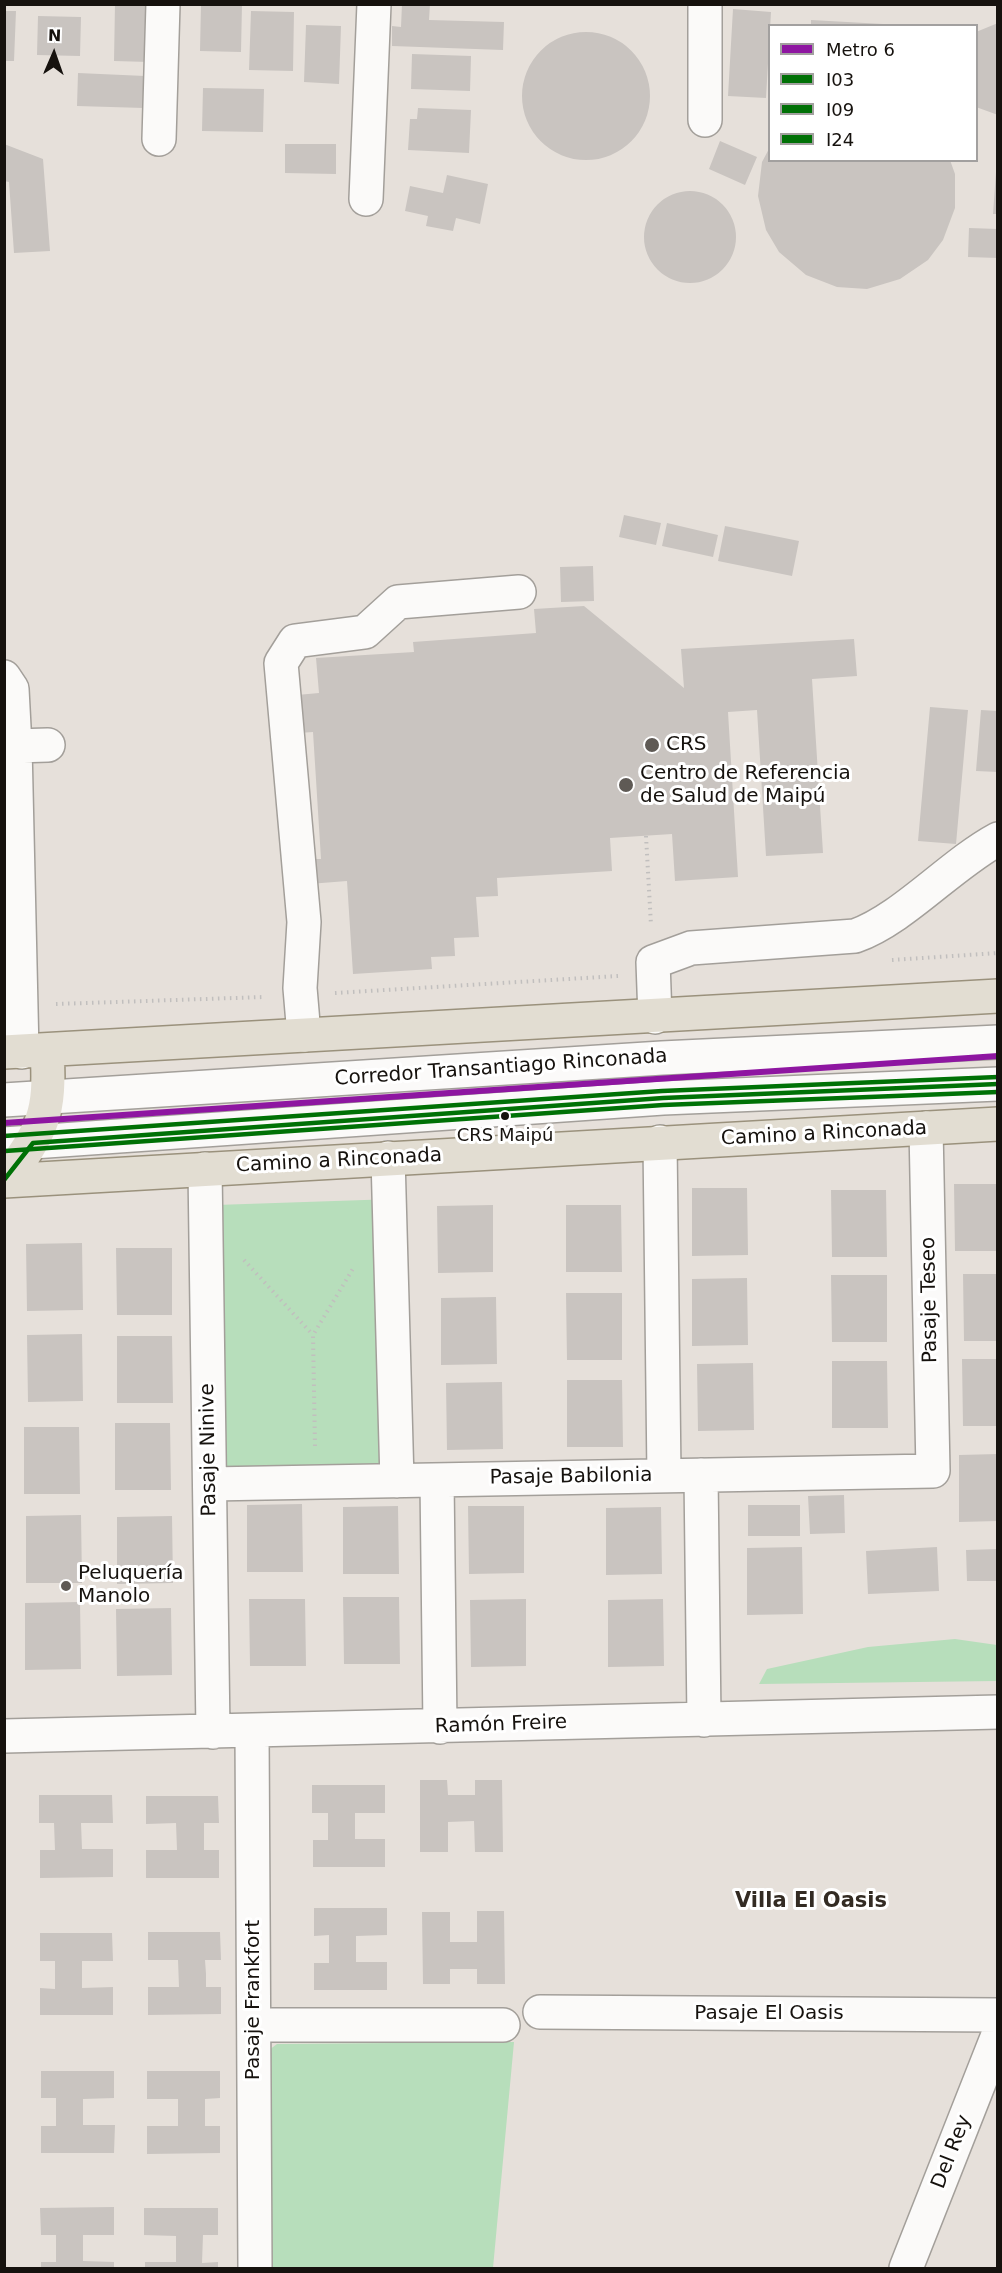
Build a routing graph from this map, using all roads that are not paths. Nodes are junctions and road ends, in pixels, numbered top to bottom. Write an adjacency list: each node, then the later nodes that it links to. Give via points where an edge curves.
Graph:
1 (163, 4): 5 (street)
2 (374, 4): 6 (street)
3 (705, 4): 4 (street)
4 (705, 120)
5 (159, 139)
6 (366, 199)
7 (519, 592): 14 (street, via 398,602 365,632 295,641 281,663 304,922)
8 (4, 677): 10 (street, via 12,688)
9 (48, 745): 10 (street)
10 (15, 746): 16 (street)
11 (998, 838): 13 (street, via 876,928 855,936 691,948 653,968)
12 (998, 996): 13 (main road)
13 (655, 1017): 14 (main road)
14 (304, 1035): 16 (main road)
15 (998, 1042): 18 (street, Corredor Transantiago Rinconada, via 662,1058)
16 (24, 1051): 18 (main road)
17 (998, 1084): 23 (street, Corredor Transantiago Rinconada, via 663,1098)
18 (49, 1098): 19 (street, Corredor Transantiago Rinconada); 23 (main road)
19 (4, 1100)
20 (998, 1124): 21 (main road, Camino a Rinconada)
21 (926, 1128): 22 (main road, Camino a Rinconada); 27 (street, Pasaje Teseo)
22 (660, 1142): 24 (main road, Camino a Rinconada); 29 (street)
23 (19, 1143): 26 (main road)
24 (388, 1158): 25 (main road, Camino a Rinconada); 31 (street)
25 (205, 1169): 26 (main road, Camino a Rinconada); 32 (street, Pasaje Ninive)
26 (5, 1181)
27 (933, 1471): 28 (street, Pasaje Babilonia)
28 (701, 1475): 29 (street, Pasaje Babilonia); 34 (street)
29 (664, 1476): 30 (street, Pasaje Babilonia)
30 (437, 1480): 31 (street, Pasaje Babilonia); 35 (street)
31 (397, 1481): 32 (street, Pasaje Babilonia)
32 (210, 1484): 37 (street, Pasaje Ninive)
33 (998, 1712): 34 (street, Ramón Freire)
34 (704, 1720): 35 (street, Ramón Freire)
35 (440, 1727): 36 (street, Ramón Freire)
36 (252, 1731): 37 (street, Ramón Freire); 41 (street, Pasaje Frankfort)
37 (213, 1732): 38 (street, Ramón Freire)
38 (4, 1736)
39 (540, 2012): 40 (street, Pasaje El Oasis)
40 (998, 2015)
41 (254, 2025): 42 (street); 44 (street, Pasaje Frankfort)
42 (504, 2025)
43 (998, 2035): 45 (street, Del Rey)
44 (255, 2268)
45 (906, 2268)

